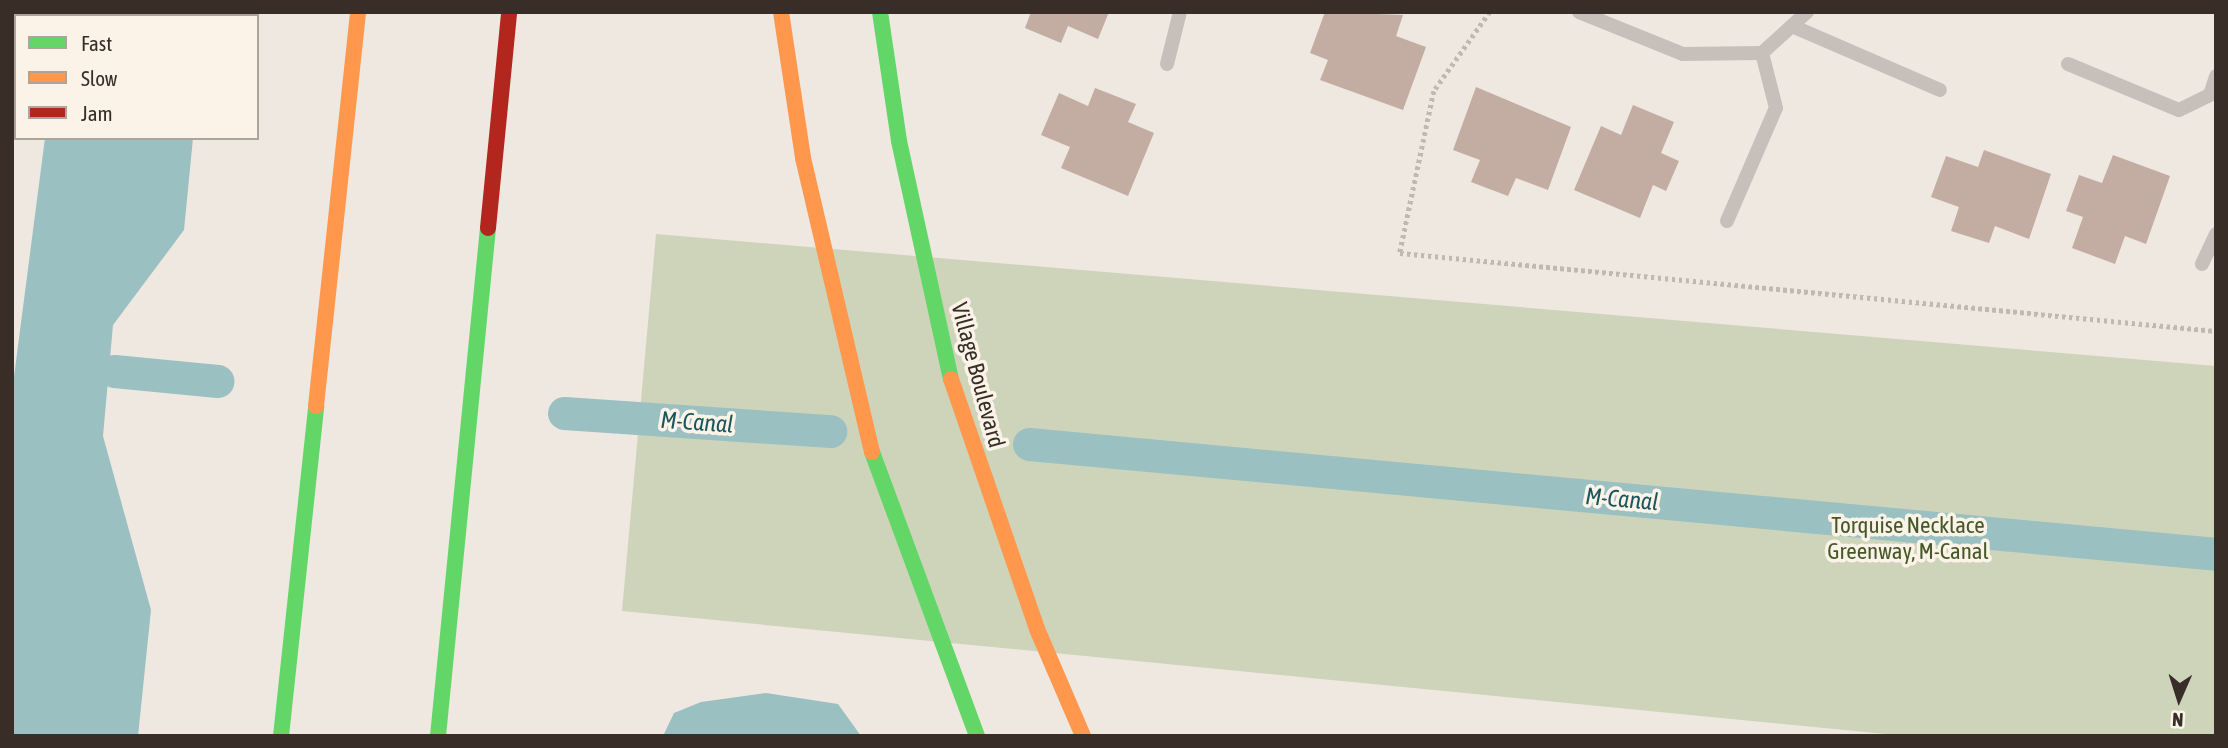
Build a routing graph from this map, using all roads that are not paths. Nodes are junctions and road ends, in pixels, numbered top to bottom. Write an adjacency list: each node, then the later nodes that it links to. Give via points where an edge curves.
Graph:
1 (358, 12): 17 (main road)
2 (509, 12): 18 (main road)
3 (781, 12): 19 (main road, via 803,158 857,407 911,569)
4 (880, 12): 20 (main road, Village Boulevard, via 899,141 951,381 1032,618)
5 (1180, 12): 10 (lane)
6 (1578, 12): 9 (lane, via 1682,54)
7 (1807, 12): 8 (lane)
8 (1792, 26): 9 (lane); 13 (lane)
9 (1762, 53): 14 (lane, via 1776,108)
10 (1167, 64)
11 (2068, 64): 12 (lane, via 2179,110 2210,95)
12 (2216, 76)
13 (1940, 90)
14 (1727, 221)
15 (2216, 234): 16 (lane)
16 (2202, 264)
17 (281, 736)
18 (438, 736)
19 (977, 736)
20 (1083, 736)

